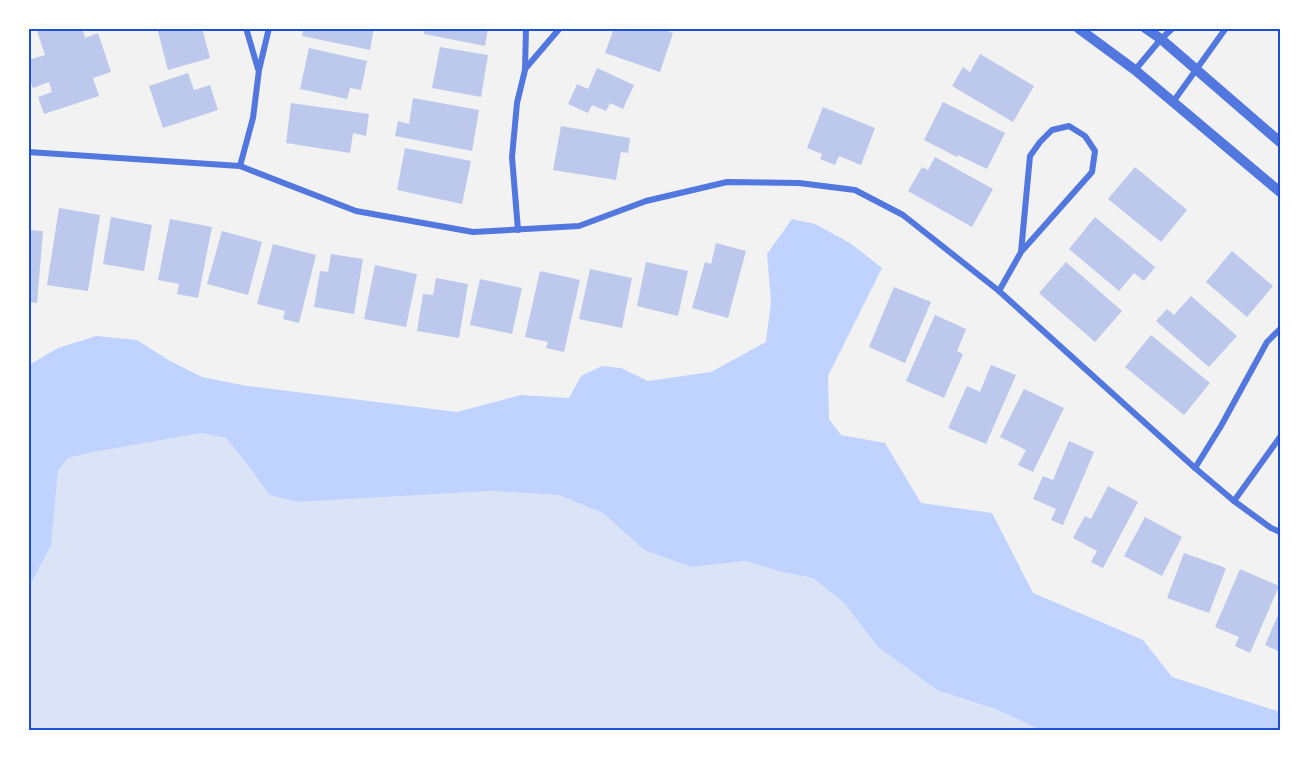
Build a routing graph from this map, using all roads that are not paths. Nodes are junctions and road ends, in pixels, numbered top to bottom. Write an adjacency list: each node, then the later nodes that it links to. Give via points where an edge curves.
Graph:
1 (246, 28): 10 (street)
2 (269, 28): 10 (street)
3 (526, 28): 11 (street)
4 (560, 28): 11 (street)
5 (1078, 28): 12 (street)
6 (1145, 28): 9 (street)
7 (1173, 28): 9 (street)
8 (1226, 28): 13 (street)
9 (1161, 39): 12 (street); 13 (street)
10 (259, 70): 17 (street, via 253,118)
11 (525, 70): 19 (street, via 517,103 512,157)
12 (1135, 70): 14 (street)
13 (1197, 70): 14 (street); 15 (street)
14 (1173, 102): 18 (street)
15 (1281, 142)
16 (28, 152): 17 (street)
17 (240, 166): 19 (street, via 356,211 473,232)
18 (1281, 192)
19 (518, 230): 21 (street, via 579,226 646,201 727,182 799,183 855,190 903,215)
20 (1021, 252): 20 (street, via 1030,156 1052,130 1069,126 1085,136 1095,151 1092,172); 21 (street)
21 (999, 291): 24 (street)
22 (1281, 329): 24 (street, via 1267,342)
23 (1281, 437): 25 (street)
24 (1195, 468): 25 (street)
25 (1234, 501): 26 (street)
26 (1281, 532)

